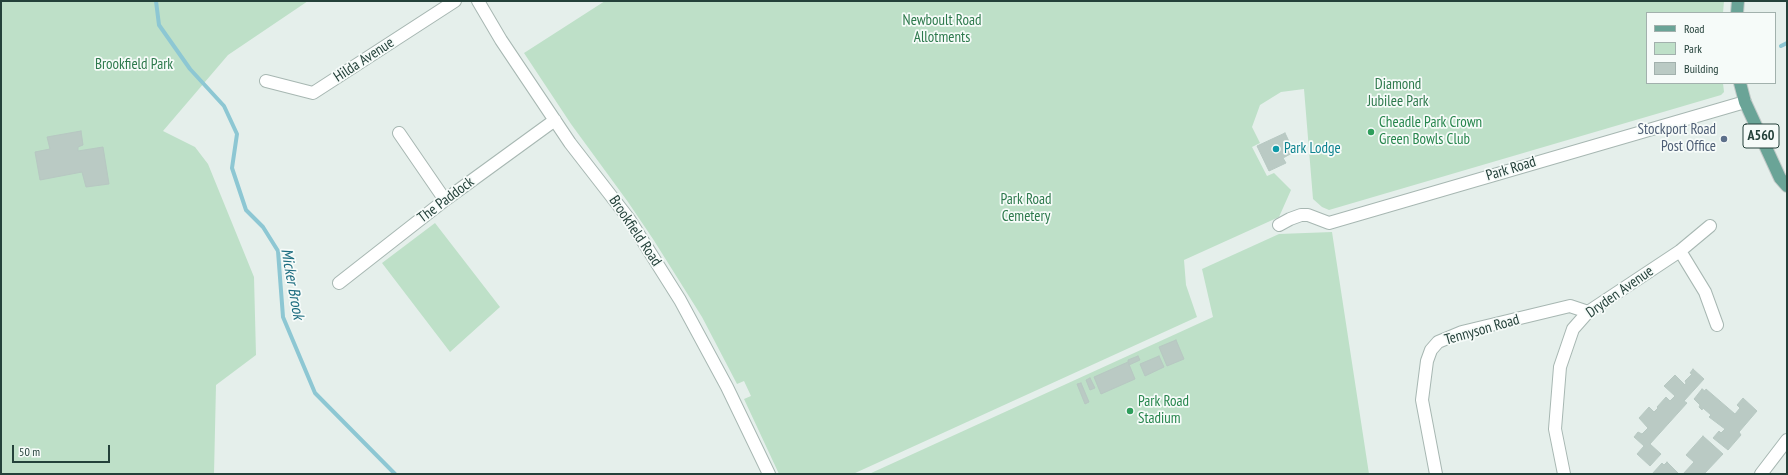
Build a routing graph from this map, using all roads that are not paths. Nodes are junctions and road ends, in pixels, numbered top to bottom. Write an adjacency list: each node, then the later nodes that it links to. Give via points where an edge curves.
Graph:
1 (455, 1): 5 (street, Hilda Avenue, via 313,93)
2 (478, 1): 8 (street, Brookfield Road)
3 (1738, 1): 4 (main road)
4 (1737, 12)
5 (266, 82)
6 (1740, 84): 7 (main road, A560)
7 (1745, 102): 10 (main road, A560); 12 (street, Park Road, via 1329,223 1301,215)
8 (555, 120): 11 (street, The Paddock); 19 (street, Brookfield Road, via 629,219 680,300 728,388)
9 (399, 133): 11 (street)
10 (1785, 179)
11 (445, 200): 15 (street, The Paddock)
12 (1279, 225)
13 (1710, 226): 14 (street, Dryden Avenue)
14 (1680, 251): 16 (street, Dryden Avenue); 17 (street, via 1705,292)
15 (339, 283)
16 (1588, 312): 20 (street, Tennyson Road, via 1570,306 1462,332 1438,342 1431,350 1427,361 1422,400); 21 (street, Dryden Avenue, via 1573,329 1560,367 1555,429)
17 (1717, 325)
18 (1787, 440): 22 (street)
19 (769, 474)
20 (1436, 474)
21 (1564, 474)
22 (1761, 474)

